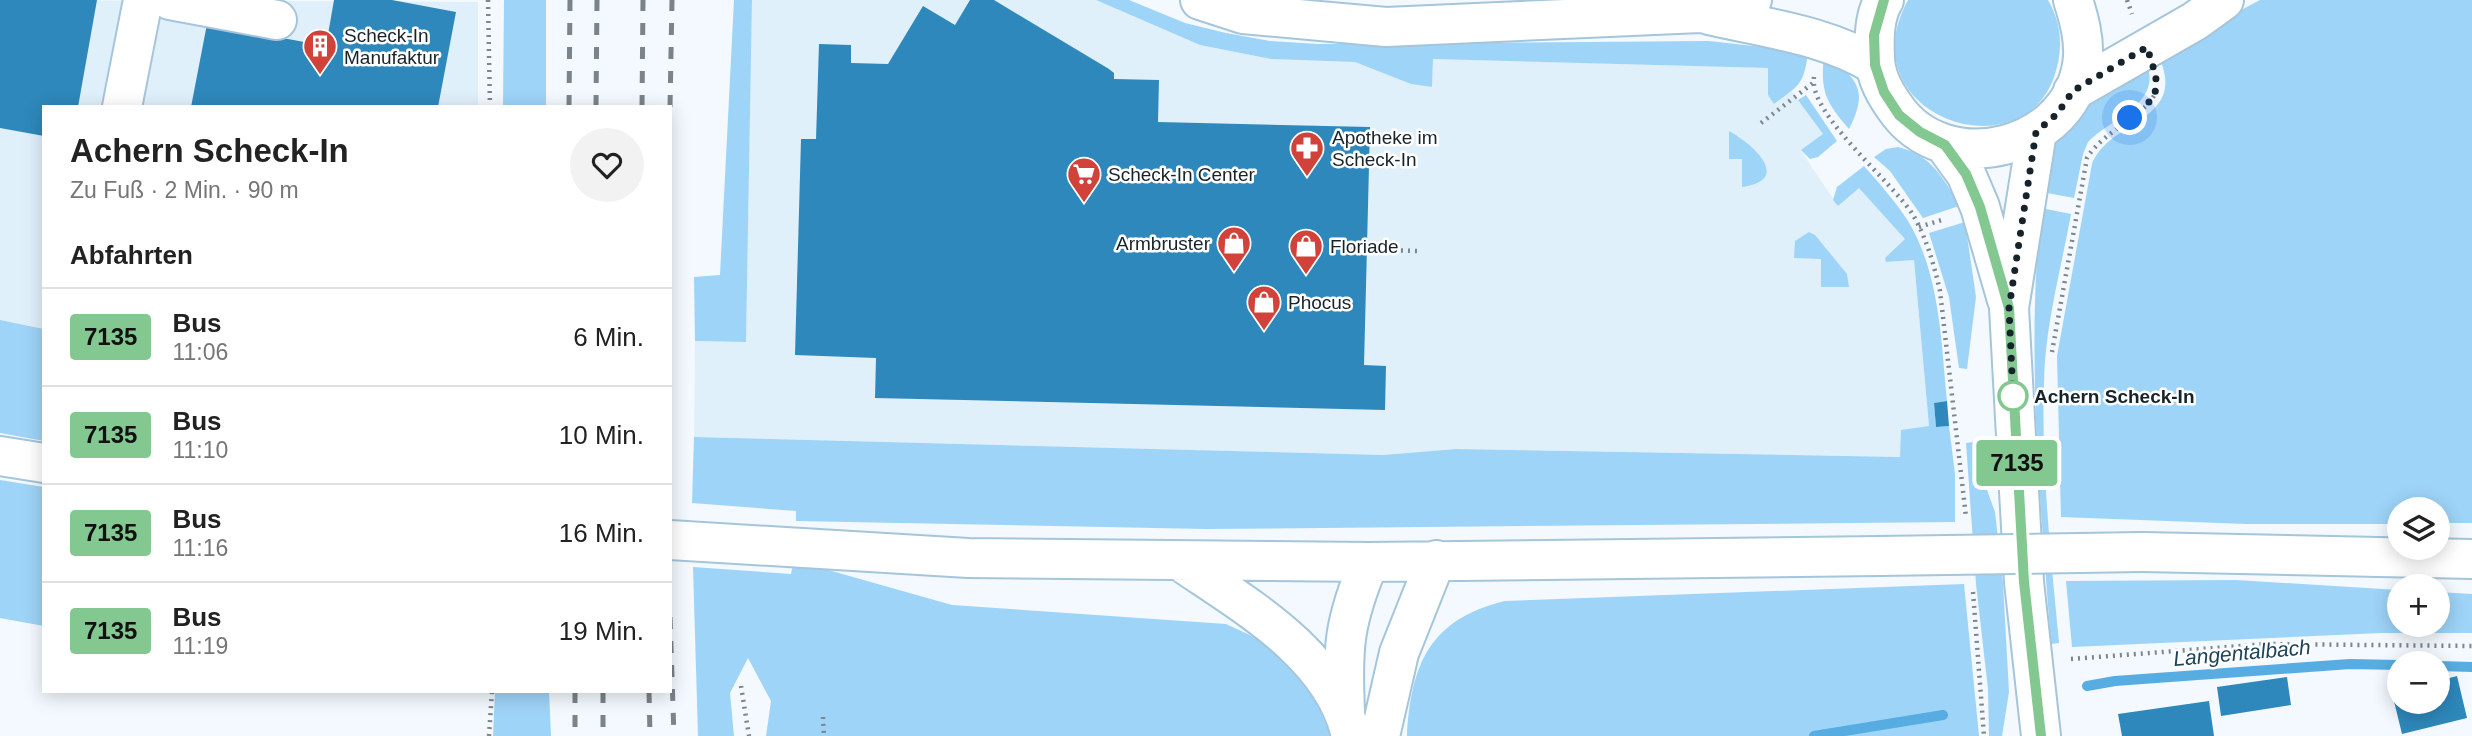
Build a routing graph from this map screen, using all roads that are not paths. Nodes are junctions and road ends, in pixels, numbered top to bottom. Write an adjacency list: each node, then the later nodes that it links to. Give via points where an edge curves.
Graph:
1 (143, 0): 12 (main road)
2 (170, 0): 9 (main road)
3 (1200, 0): 8 (main road, via 1243,14 1386,27)
4 (1752, 0): 8 (main road)
5 (1884, 0): 10 (main road, via 1874,35)
6 (2073, 0): 11 (main road, via 2082,27 2083,60)
7 (2224, 0): 11 (main road)
8 (1700, 13): 10 (main road, via 1819,40 1855,52)
9 (277, 20)
10 (1875, 65): 14 (main road, via 1884,92 1899,115)
11 (2073, 91): 13 (main road, via 2057,114)
12 (122, 105)
13 (2036, 132): 14 (main road, via 2016,144 1992,149); 15 (main road)
14 (1945, 145): 15 (main road, via 1966,174 1980,207)
15 (2009, 308): 25 (main road, via 2024,582)
16 (0, 456): 17 (main road)
17 (42, 463)
18 (672, 540): 21 (main road, via 968,558)
19 (2472, 559): 20 (main road, bridge, via 2142,552)
20 (1436, 560): 22 (main road); 24 (main road, via 1399,653)
21 (1180, 561): 22 (main road); 23 (main road, via 1290,641 1320,674)
22 (1368, 562): 23 (main road, via 1351,605 1342,653)
23 (1348, 723)
24 (1380, 736)
25 (2041, 736)

